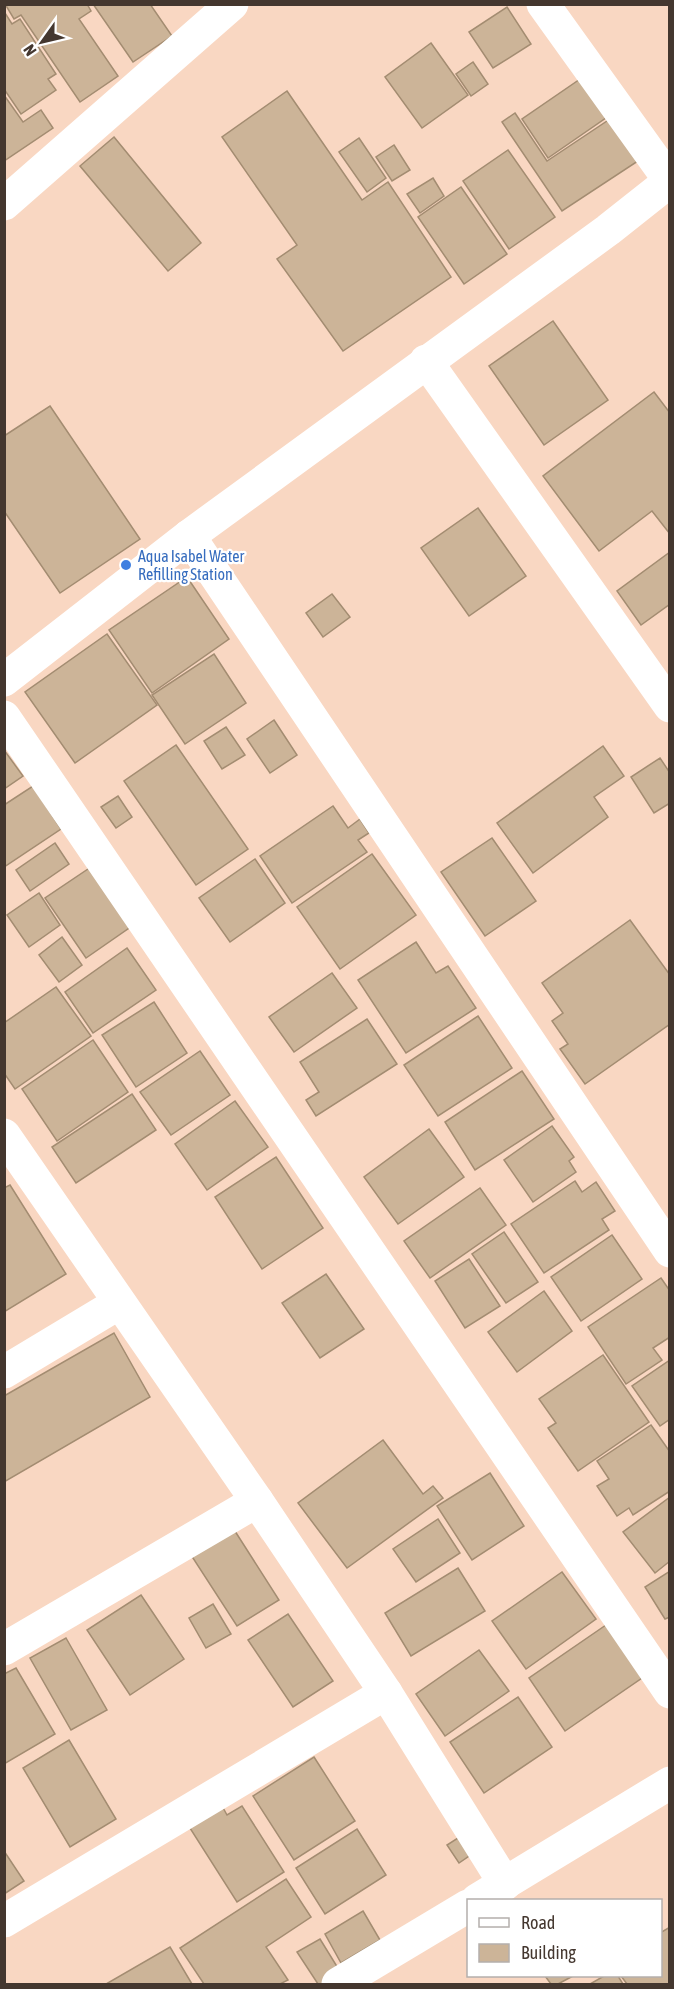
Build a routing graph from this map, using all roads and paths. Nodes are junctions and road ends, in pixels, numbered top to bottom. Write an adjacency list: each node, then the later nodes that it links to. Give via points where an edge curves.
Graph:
1 (232, 4): 4 (street)
2 (543, 4): 3 (street)
3 (669, 181): 5 (street, via 608,230)
4 (4, 204)
5 (426, 361): 6 (street); 8 (street)
6 (189, 536): 7 (street); 11 (street)
7 (4, 680)
8 (669, 706)
9 (4, 717): 16 (street)
10 (4, 1135): 12 (street)
11 (669, 1251)
12 (119, 1303): 13 (street); 14 (street)
13 (4, 1372)
14 (258, 1501): 15 (street); 17 (street)
15 (4, 1649)
16 (669, 1692)
17 (386, 1693): 19 (street); 22 (street)
18 (669, 1783): 19 (street)
19 (505, 1884): 20 (street)
20 (479, 1899)
21 (467, 1907): 23 (street)
22 (4, 1921)
23 (338, 1984)

